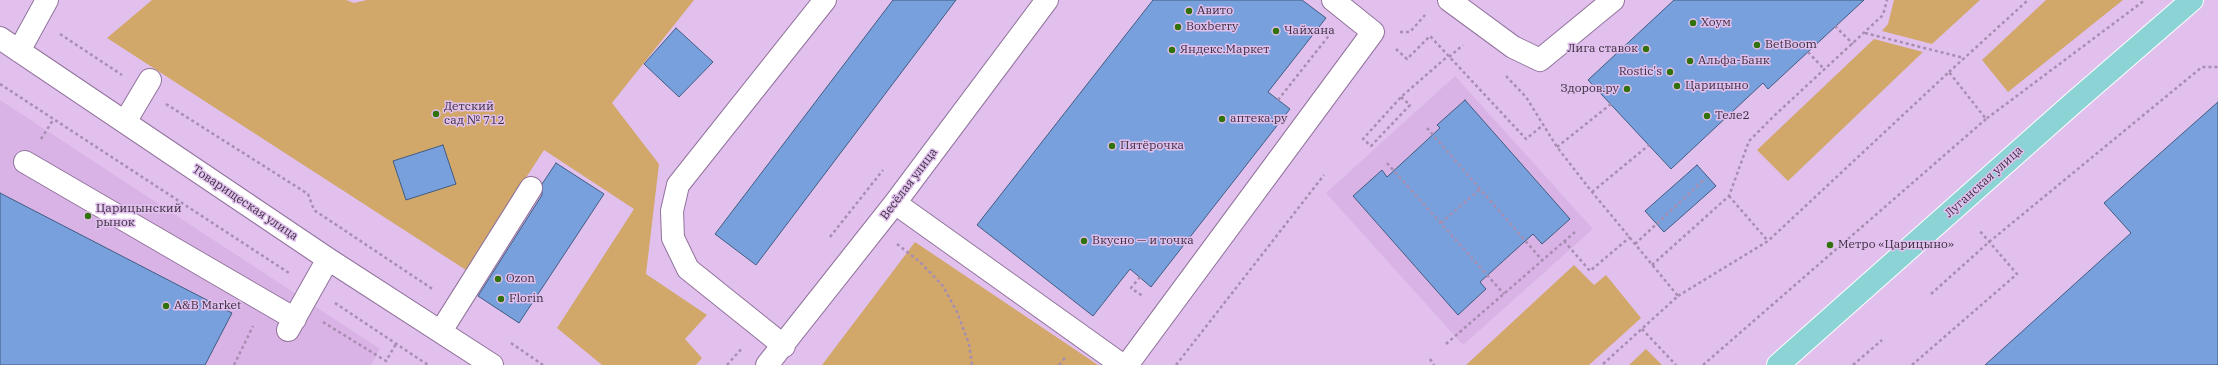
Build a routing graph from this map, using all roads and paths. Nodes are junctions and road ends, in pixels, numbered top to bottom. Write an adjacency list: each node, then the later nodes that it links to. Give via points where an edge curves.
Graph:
1 (825, 0): 71 (street, via 678,185 672,211 674,238 688,268)
2 (1047, 0): 48 (street, Весёлая улица)
3 (1333, 0): 88 (street, via 1373,32)
4 (1449, 0): 5 (street, via 1513,47 1540,60)
5 (1614, 0)
6 (1887, 0): 13 (path, via 1883,15)
7 (2028, 0): 21 (path)
8 (2145, 0): 31 (path)
9 (2192, 0): 94 (main road, Луганская улица)
10 (42, 9): 17 (street); 27 (path)
11 (1835, 26): 15 (path)
12 (1335, 28): 29 (path)
13 (1865, 32): 15 (path); 21 (path)
14 (0, 38): 17 (street, Товарищеская улица)
15 (1853, 44): 23 (path)
16 (1395, 48): 20 (path, via 1407,59 1430,36)
17 (19, 51): 33 (street, Товарищеская улица)
18 (1808, 52): 23 (path)
19 (1454, 54): 20 (path)
20 (1449, 57): 28 (path); 34 (path, via 1526,139)
21 (1964, 58): 24 (path)
22 (2218, 68): 56 (path, via 2202,66)
23 (1825, 70): 47 (path, via 1774,115 1749,142)
24 (1949, 72): 31 (path); 55 (path)
25 (1504, 74): 34 (path, via 1526,97)
26 (0, 84): 32 (path)
27 (147, 85): 33 (street); 69 (path, via 308,194 314,210)
28 (1401, 97): 28 (path, via 1363,138 1371,146 1410,105)
29 (1278, 100)
30 (1611, 104): 38 (path)
31 (1986, 119): 93 (path)
32 (53, 120): 36 (path); 63 (path)
33 (125, 122): 59 (street, Товарищеская улица)
34 (1543, 125): 38 (path)
35 (1427, 128): 45 (path)
36 (47, 131)
37 (1649, 145): 46 (path)
38 (1557, 147): 46 (path)
39 (25, 162): 68 (street)
40 (888, 163): 53 (path)
41 (1387, 163): 49 (path)
42 (1324, 175): 89 (path)
43 (1706, 178): 58 (path)
44 (531, 188): 69 (street)
45 (1480, 189): 49 (path); 60 (path)
46 (1592, 192): 52 (path)
47 (1729, 196): 55 (path); 61 (path)
48 (895, 203): 78 (street, Весёлая улица); 87 (street)
49 (1441, 223): 65 (path)
50 (1980, 230): 56 (path)
51 (1575, 232): 54 (path)
52 (1630, 238): 54 (path, via 1590,271); 58 (path)
53 (829, 239)
54 (1564, 241): 60 (path)
55 (1768, 241): 67 (path)
56 (1989, 242): 66 (path); 96 (path, via 2017,274)
57 (896, 244): 86 (path, via 920,262 943,286 958,312 969,344)
58 (1635, 244): 61 (path)
59 (328, 259): 63 (street); 73 (street, Товарищеская улица)
60 (1542, 260): 65 (path)
61 (1652, 266): 67 (path)
62 (1140, 277): 64 (path)
63 (312, 288): 70 (street); 76 (path)
64 (1132, 288)
65 (1504, 294): 77 (path)
66 (1931, 294)
67 (1678, 296): 72 (path)
68 (265, 302): 70 (street); 80 (path)
69 (457, 306): 73 (street)
70 (295, 319): 76 (path, via 386,361)
71 (760, 326): 78 (street); 84 (path)
72 (1642, 329): 91 (path); 92 (path)
73 (441, 331): 82 (street, Товарищеская улица)
74 (506, 340): 83 (path)
75 (1882, 340): 95 (path)
76 (396, 344): 81 (path)
77 (1446, 344)
78 (784, 346): 85 (street, Весёлая улица)
79 (1430, 359): 90 (path)
80 (234, 365)
81 (428, 365)
82 (492, 365)
83 (543, 365)
84 (727, 365)
85 (767, 365)
86 (972, 365)
87 (1122, 365)
88 (1127, 365)
89 (1176, 365)
90 (1434, 365)
91 (1602, 365)
92 (1676, 365)
93 (1703, 365)
94 (1778, 365)
95 (1853, 365)
96 (1912, 365)

